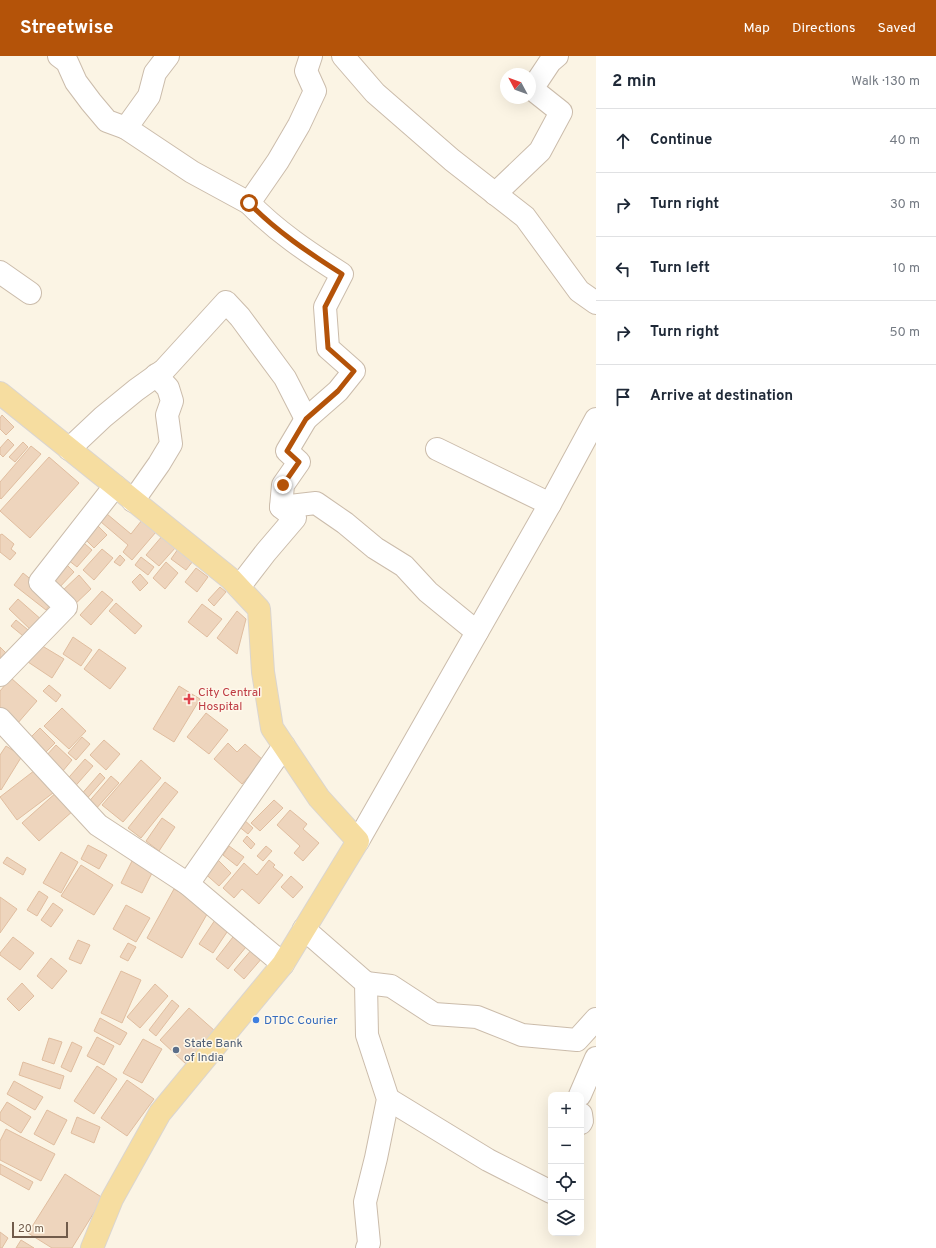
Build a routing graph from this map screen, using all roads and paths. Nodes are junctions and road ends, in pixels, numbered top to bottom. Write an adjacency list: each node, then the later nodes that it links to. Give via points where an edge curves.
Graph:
1 (59, 56): 6 (street, via 67,62 76,82 107,121)
2 (168, 56): 6 (street, via 155,73 149,96)
3 (312, 56): 8 (street, via 306,71 315,91 278,161)
4 (343, 56): 7 (street, via 376,93)
5 (557, 56): 7 (street, via 532,89 561,112 540,151)
6 (126, 128): 8 (street, via 192,172)
7 (495, 194): 11 (street, via 525,217 580,291)
8 (249, 203): 14 (street, via 265,219 342,274 325,307 328,348 354,371 338,391)
9 (0, 272): 10 (street)
10 (30, 293)
11 (596, 303)
12 (156, 375): 14 (street, via 164,370 226,302 285,378); 17 (street, via 103,417); 19 (street, via 168,388 172,401 167,415 171,444)
13 (0, 393): 17 (main road)
14 (306, 419): 21 (street, via 287,451 299,462 283,485)
15 (596, 419): 20 (street)
16 (437, 448): 20 (street)
17 (69, 449): 18 (main road)
18 (115, 486): 19 (main road); 24 (street, via 40,582 66,607)
19 (133, 501): 22 (main road)
20 (550, 504): 23 (street)
21 (280, 507): 22 (street, via 295,518); 23 (street, via 316,503 375,548 404,566 428,592)
22 (239, 587): 26 (main road, via 259,609 263,672 272,728)
23 (477, 632): 27 (street)
24 (0, 676)
25 (0, 719): 28 (street, via 98,825)
26 (284, 746): 27 (main road, via 319,798); 28 (street)
27 (358, 841): 29 (main road)
28 (188, 884): 30 (street)
29 (304, 929): 30 (main road); 31 (street)
30 (283, 964): 37 (main road, via 160,1113 112,1199)
31 (366, 983): 32 (street, via 391,986 434,1014 477,1017 522,1035 577,1040); 35 (street, via 367,1034)
32 (596, 1019)
33 (596, 1058): 34 (street)
34 (581, 1092)
35 (388, 1099): 36 (street, via 488,1160); 38 (street, via 364,1202 369,1243)
36 (548, 1190)
37 (92, 1248)
38 (367, 1248)

